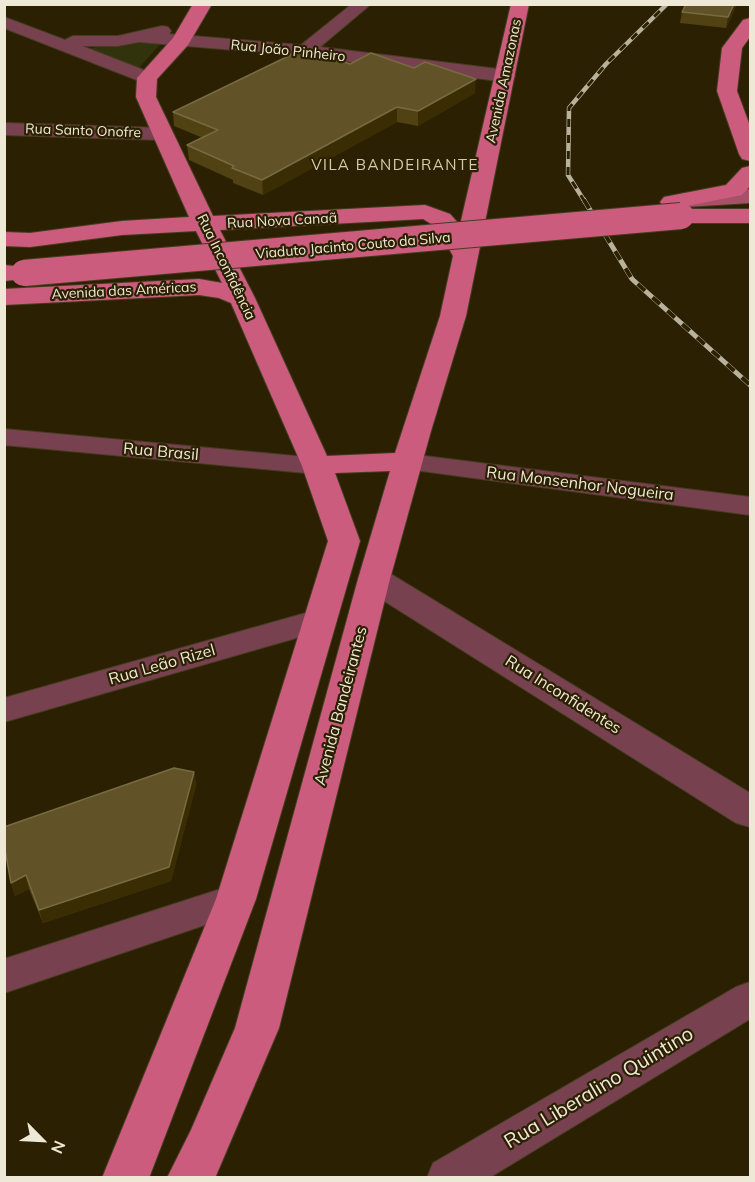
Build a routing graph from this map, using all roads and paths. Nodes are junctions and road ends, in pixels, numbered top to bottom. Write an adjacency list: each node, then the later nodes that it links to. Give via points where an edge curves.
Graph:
1 (363, 4): 9 (street)
2 (520, 4): 10 (main road, Avenida Amazonas)
3 (199, 12): 6 (street); 8 (main road)
4 (4, 22): 7 (street)
5 (750, 24): 14 (main road, via 732,48 726,91)
6 (142, 37): 7 (street, via 89,43); 8 (street, Rua João Pinheiro)
7 (49, 39): 11 (street)
8 (181, 41): 9 (street, Rua João Pinheiro); 11 (main road)
9 (305, 51): 10 (street, Rua João Pinheiro)
10 (506, 76): 23 (main road, Avenida Amazonas)
11 (147, 78): 13 (main road, Rua Inconfidência, via 146,98)
12 (4, 129): 13 (street, Rua Santo Onofre)
13 (162, 134): 16 (main road, Rua Inconfidência)
14 (750, 154)
15 (750, 173): 18 (main road, via 734,190)
16 (188, 191): 21 (main road, Rua Inconfidência); 22 (main road, via 155,217)
17 (750, 196): 18 (main road, Viaduto Jacinto Couto da Silva)
18 (683, 208): 19 (main road, Viaduto Jacinto Couto da Silva); 20 (main road); 26 (main road, Viaduto Jacinto Couto da Silva, bridge)
19 (750, 208)
20 (750, 216)
21 (205, 225): 22 (main road, Rua Nova Canaã); 25 (main road, Rua Nova Canaã, via 425,212 442,217); 28 (main road, Rua Inconfidência)
22 (122, 228): 24 (main road, Rua Nova Canaã, via 30,240)
23 (472, 228): 25 (main road, Avenida Bandeirantes)
24 (4, 239)
25 (466, 256): 30 (main road, Avenida Bandeirantes, via 453,316)
26 (13, 267)
27 (4, 297): 28 (main road, Avenida das Américas, via 199,287)
28 (242, 298): 31 (main road, Rua Inconfidência)
29 (4, 437): 31 (street, Rua Brasil)
30 (409, 462): 31 (main road); 32 (street, Rua Monsenhor Nogueira); 33 (main road, Avenida Bandeirantes)
31 (317, 466): 34 (main road, Rua Inconfidência, via 344,541)
32 (750, 506)
33 (374, 579): 36 (street, Rua Inconfidentes); 41 (main road, Avenida Bandeirantes, via 256,1028)
34 (320, 620): 35 (street, Rua Leão Rizel); 37 (main road)
35 (4, 710)
36 (750, 812)
37 (236, 899): 38 (street); 40 (main road)
38 (4, 976)
39 (750, 999): 42 (street, Rua Liberalino Quintino)
40 (125, 1178)
41 (190, 1178)
42 (448, 1178)

